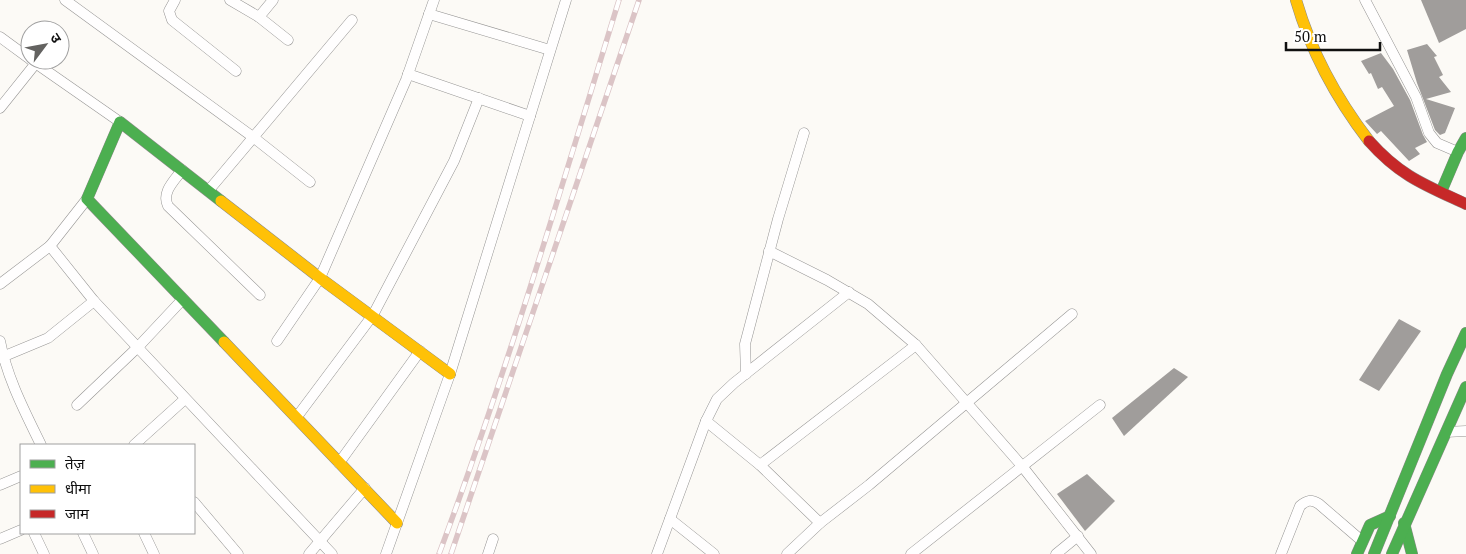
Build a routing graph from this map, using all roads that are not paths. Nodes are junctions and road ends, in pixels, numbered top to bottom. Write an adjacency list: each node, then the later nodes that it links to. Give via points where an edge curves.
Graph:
1 (65, 0): 25 (street)
2 (175, 0): 18 (street, via 169,11 172,20)
3 (230, 0): 10 (street)
4 (273, 0): 10 (street)
5 (434, 0): 9 (street)
6 (566, 0): 14 (street)
7 (1296, 0): 31 (street, via 1305,33 1344,108 1392,165)
8 (1365, 0): 27 (street, via 1416,97 1429,134 1438,143)
9 (429, 14): 14 (street); 19 (street)
10 (259, 17): 13 (street)
11 (352, 20): 25 (street)
12 (0, 37): 15 (street)
13 (288, 40)
14 (550, 50): 22 (street)
15 (20, 52)
16 (26, 70): 21 (street)
17 (45, 70): 23 (street)
18 (236, 70)
19 (408, 74): 20 (street); 36 (street)
20 (479, 98): 22 (street); 43 (street, via 454,161)
21 (0, 108)
22 (530, 116): 51 (street)
23 (120, 122): 28 (street); 32 (street)
24 (804, 132): 35 (street)
25 (253, 137): 29 (street); 30 (street)
26 (1466, 138): 27 (street)
27 (1458, 152): 31 (street)
28 (182, 170): 30 (street); 39 (street, via 166,192 168,206)
29 (310, 182)
30 (209, 190): 36 (street)
31 (1441, 192): 33 (street)
32 (87, 199): 34 (street); 40 (street)
33 (1466, 204)
34 (50, 246): 37 (street); 41 (street)
35 (769, 251): 38 (street); 52 (street, via 745,344)
36 (320, 278): 43 (street); 46 (street)
37 (0, 284)
38 (849, 292): 47 (street); 52 (street)
39 (260, 295)
40 (183, 299): 48 (street); 58 (street)
41 (94, 301): 48 (street); 50 (street, via 48,338)
42 (1072, 314): 55 (street)
43 (372, 315): 49 (street); 58 (street)
44 (1466, 333): 71 (street)
45 (0, 341): 50 (street)
46 (278, 341)
47 (916, 345): 55 (street); 65 (street)
48 (138, 347): 54 (street); 56 (street)
49 (420, 351): 51 (street); 64 (street)
50 (2, 357): 62 (street)
51 (450, 374): 73 (street)
52 (746, 374): 59 (street, via 717,399)
53 (1466, 387): 61 (street)
54 (185, 399): 63 (street); 83 (street)
55 (966, 402): 66 (street); 74 (street)
56 (78, 405)
57 (1100, 405): 66 (street)
58 (296, 418): 64 (street)
59 (706, 421): 65 (street); 72 (street)
60 (1466, 431): 61 (street)
61 (1446, 432): 75 (street)
62 (41, 444)
63 (138, 444)
64 (339, 463): 69 (street)
65 (760, 465): 74 (street)
66 (1022, 466): 80 (street); 97 (street)
67 (20, 476): 68 (street)
68 (0, 485)
69 (365, 488): 73 (street); 83 (street)
70 (195, 503): 89 (street)
71 (1390, 516): 84 (street, via 1370,525); 102 (street)
72 (670, 519): 94 (street); 95 (street)
73 (398, 523): 92 (street)
74 (820, 523): 96 (street)
75 (1404, 524): 85 (street); 103 (street)
76 (20, 530): 81 (street)
77 (34, 534): 86 (street)
78 (83, 534): 87 (street)
79 (144, 534): 88 (street)
80 (1078, 536): 98 (street); 99 (street)
81 (0, 539)
82 (494, 539): 93 (street)
83 (319, 541): 90 (street); 91 (street)
84 (1362, 541): 100 (street, via 1320,504 1305,501); 101 (street)
85 (1393, 551)
86 (44, 554)
87 (93, 554)
88 (154, 554)
89 (238, 554)
90 (309, 554)
91 (332, 554)
92 (386, 554)
93 (488, 554)
94 (657, 554)
95 (714, 554)
96 (787, 554)
97 (911, 554)
98 (1056, 554)
99 (1091, 554)
100 (1281, 554)
101 (1357, 554)
102 (1374, 554)
103 (1412, 554)

